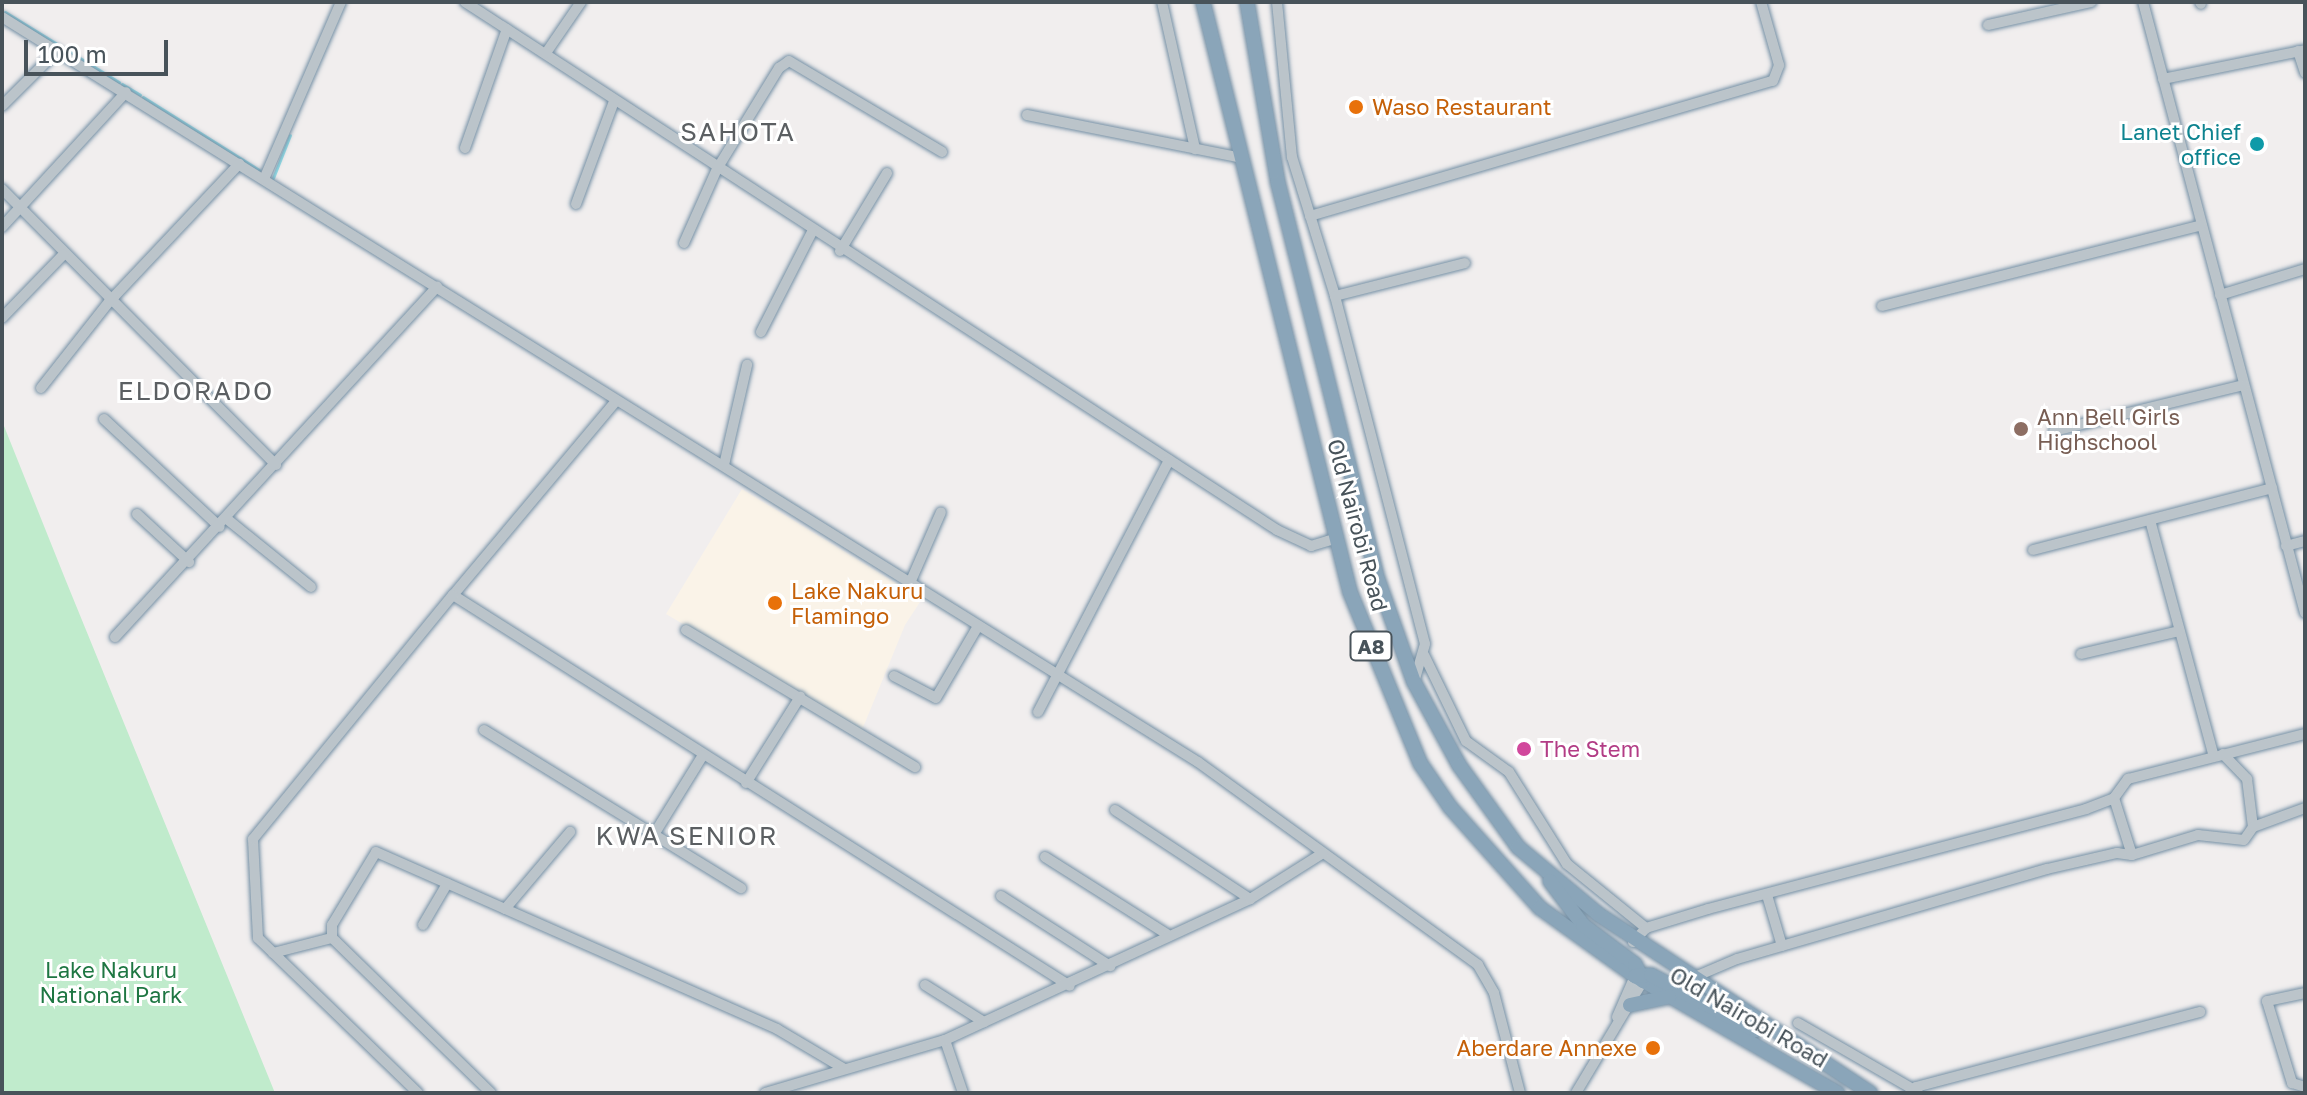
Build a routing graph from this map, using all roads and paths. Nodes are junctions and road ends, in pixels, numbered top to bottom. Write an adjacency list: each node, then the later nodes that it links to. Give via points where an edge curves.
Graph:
1 (341, 2): 30 (street)
2 (465, 2): 13 (street)
3 (581, 2): 16 (street)
4 (1162, 2): 24 (street)
5 (1203, 2): 26 (highway, Old Nairobi Road / A8)
6 (1247, 2): 81 (highway, Old Nairobi Road / A8, via 1278,183 1378,580)
7 (1277, 2): 34 (street, via 1292,157)
8 (1761, 2): 34 (street, via 1779,65 1773,81)
9 (2091, 2): 12 (street)
10 (2143, 2): 18 (street)
11 (2, 17): 15 (street)
12 (1988, 25)
13 (507, 29): 16 (street); 23 (street)
14 (2301, 50): 17 (street); 18 (street)
15 (57, 51): 19 (street); 21 (street)
16 (546, 53): 20 (street)
17 (2305, 73)
18 (2163, 79): 35 (street)
19 (126, 92): 27 (street); 33 (street)
20 (614, 101): 28 (street); 32 (street)
21 (2, 106)
22 (1027, 115): 24 (street)
23 (465, 148)
24 (1195, 149): 26 (street)
25 (942, 152): 28 (street, via 789,61 779,68)
26 (1238, 157): 64 (highway, Old Nairobi Road / A8)
27 (239, 164): 30 (street); 46 (street)
28 (717, 169): 37 (street); 38 (street)
29 (887, 173): 39 (street)
30 (264, 179): 43 (street)
31 (2, 189): 33 (street)
32 (576, 204)
33 (22, 207): 36 (street); 40 (street)
34 (1310, 216): 45 (street)
35 (2201, 225): 44 (street); 47 (street)
36 (2, 227)
37 (812, 232): 39 (street); 49 (street)
38 (684, 243)
39 (840, 251): 56 (street)
40 (63, 255): 46 (street); 48 (street)
41 (1465, 263): 45 (street)
42 (2305, 269): 44 (street)
43 (437, 287): 53 (street); 57 (street)
44 (2220, 295): 51 (street)
45 (1335, 296): 78 (street)
46 (109, 302): 52 (street); 57 (street)
47 (1882, 306)
48 (2, 318)
49 (761, 332)
50 (747, 365): 58 (street)
51 (2244, 385): 55 (street); 59 (street)
52 (41, 388)
53 (616, 401): 58 (street); 71 (street)
54 (104, 419): 63 (street)
55 (2054, 431)
56 (1169, 460): 64 (street, via 1302,544 1327,544); 80 (street)
57 (276, 465): 63 (street)
58 (724, 465): 69 (street)
59 (2272, 488): 62 (street); 66 (street)
60 (941, 512): 69 (street)
61 (137, 514): 68 (street)
62 (2150, 520): 67 (street); 75 (street)
63 (224, 523): 68 (street); 70 (street)
64 (1337, 538): 100 (highway, Old Nairobi Road / A8, via 1350,592 1402,729 1450,807)
65 (2305, 541): 66 (street)
66 (2286, 546): 72 (street)
67 (2033, 550)
68 (189, 562): 76 (street)
69 (910, 583): 73 (street)
70 (311, 587)
71 (453, 595): 86 (street); 114 (street, via 253,839 258,938)
72 (2305, 613)
73 (978, 626): 79 (street, via 936,698); 80 (street)
74 (686, 630): 82 (street)
75 (2179, 631): 77 (street); 87 (street)
76 (115, 637)
77 (2081, 654)
78 (1424, 655): 81 (street); 109 (street, via 1466,741 1509,772 1567,864)
79 (894, 676)
80 (1061, 676): 83 (street); 97 (street, via 1198,762)
81 (1414, 682): 96 (highway, Old Nairobi Road / A8, via 1459,765)
82 (800, 697): 88 (street); 89 (street)
83 (1038, 712)
84 (484, 730): 95 (street)
85 (2305, 734): 87 (street)
86 (703, 755): 89 (street); 95 (street)
87 (2219, 756): 90 (street, via 2128,779); 93 (street, via 2247,779)
88 (915, 767)
89 (746, 783): 119 (street)
90 (2114, 798): 98 (street); 104 (street)
91 (2305, 808): 93 (street)
92 (1115, 810): 106 (street)
93 (2253, 827): 98 (street, via 2244,840 2198,835)
94 (570, 832): 107 (street)
95 (653, 836): 103 (street)
96 (1518, 847): 100 (highway, via 1514,862); 101 (highway, Old Nairobi Road / A8)
97 (1323, 853): 106 (street); 136 (street, via 1478,965 1494,993)
98 (2132, 855): 113 (street, via 2117,853 2047,869)
99 (1045, 857): 110 (street)
100 (1496, 860): 116 (highway, Old Nairobi Road / A8, via 1540,908)
101 (1542, 867): 112 (highway, Old Nairobi Road / A8); 116 (highway, via 1583,925)
102 (447, 884): 107 (street); 108 (street); 111 (street, via 376,852 332,925)
103 (741, 888)
104 (1767, 895): 109 (street); 113 (street)
105 (1001, 896): 115 (street)
106 (1250, 899): 110 (street)
107 (505, 909): 129 (street, via 777,1029)
108 (423, 925)
109 (1646, 928): 112 (street)
110 (1167, 934): 115 (street)
111 (332, 938): 114 (street); 133 (street)
112 (1633, 942): 117 (highway, Old Nairobi Road / A8)
113 (1782, 946): 117 (street)
114 (273, 953): 132 (street)
115 (1110, 966): 119 (street)
116 (1640, 977): 121 (highway, Old Nairobi Road / A8); 122 (street); 125 (street); 128 (highway)
117 (1690, 979): 128 (highway, Old Nairobi Road / A8)
118 (925, 985): 124 (street)
119 (1070, 986): 124 (street)
120 (2305, 993): 130 (street, via 2267,1001 2292,1083)
121 (1669, 997): 122 (highway); 138 (highway, Old Nairobi Road / A8)
122 (1630, 1005): 125 (street)
123 (2200, 1012): 131 (street)
124 (984, 1022): 127 (street)
125 (1615, 1023): 137 (street)
126 (1798, 1023): 131 (street)
127 (945, 1040): 129 (street); 135 (street)
128 (1814, 1057): 139 (highway, Old Nairobi Road / A8)
129 (843, 1068): 134 (street)
130 (2305, 1087)
131 (1915, 1092)
132 (418, 1093)
133 (491, 1093)
134 (765, 1093)
135 (963, 1093)
136 (1520, 1093)
137 (1576, 1093)
138 (1838, 1093)
139 (1870, 1093)

